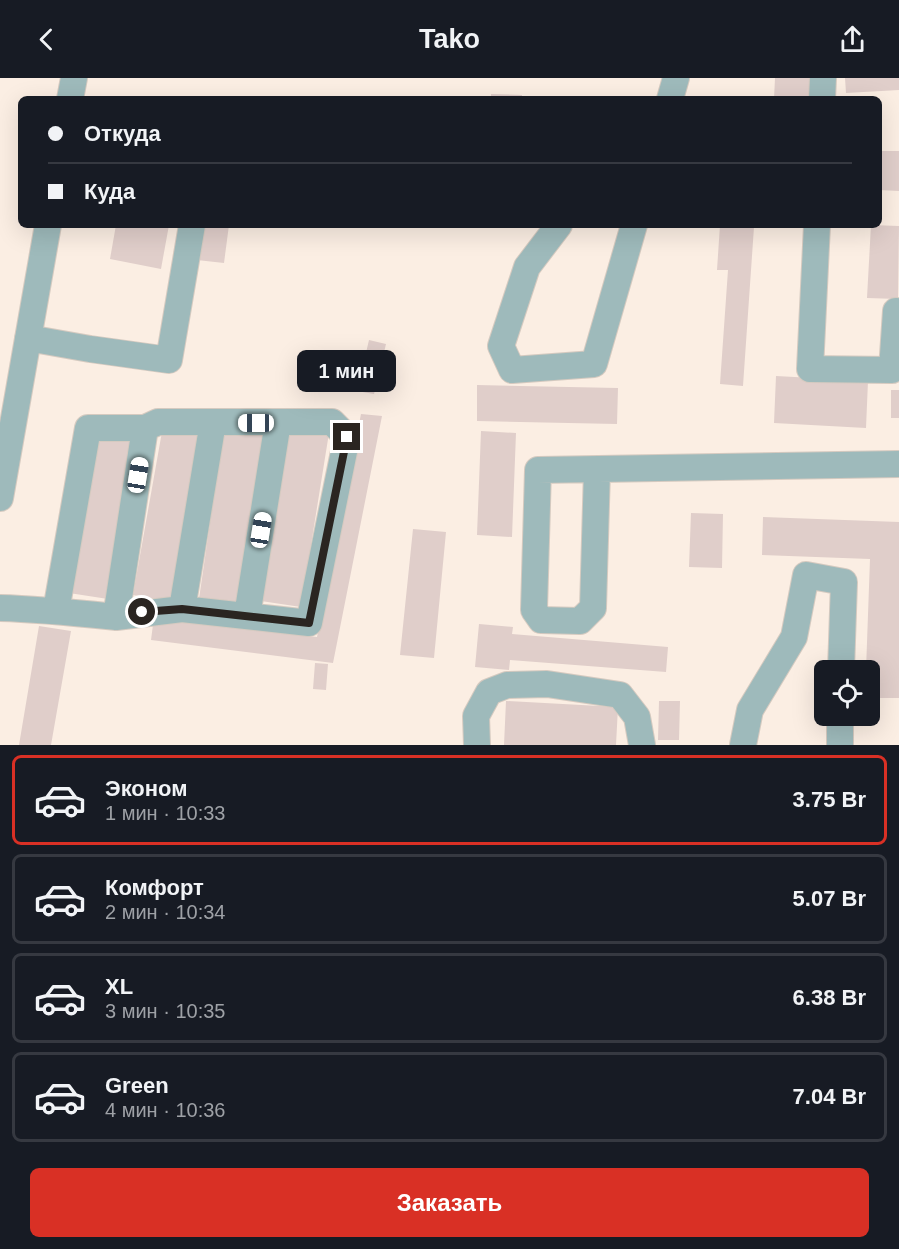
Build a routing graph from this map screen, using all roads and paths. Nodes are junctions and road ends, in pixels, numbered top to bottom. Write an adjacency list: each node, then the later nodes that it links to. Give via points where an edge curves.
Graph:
1 (74, 78): 4 (street)
2 (676, 78): 5 (street)
3 (823, 78): 6 (street)
4 (71, 96)
5 (671, 96)
6 (822, 96)
7 (47, 228): 13 (street)
8 (191, 228): 13 (street, via 169,360)
9 (558, 228): 10 (street, via 527,267 501,346 512,370 594,364)
10 (633, 228)
11 (817, 228): 12 (street, via 810,369 892,370)
12 (896, 311)
13 (28, 338): 14 (street)
14 (8, 402): 20 (street)
15 (213, 423): 16 (street); 17 (street, via 158,422); 22 (street)
16 (278, 423): 24 (street); 24 (street, via 332,423 347,437 309,623)
17 (145, 428): 23 (street, via 88,428); 25 (street)
18 (899, 464): 19 (street)
19 (597, 470): 19 (street, via 538,470 534,610 541,620 580,621 593,608)
20 (0, 498)
21 (0, 608): 23 (street)
22 (182, 609): 24 (street); 25 (street)
23 (56, 611): 25 (street)
24 (247, 616)
25 (116, 617)
26 (841, 660): 30 (street, via 844,582 806,575 794,637 750,710)
27 (840, 726): 31 (street)
28 (477, 745): 29 (street, via 476,716 489,692 507,685 547,684 620,695 637,717)
29 (642, 745)
30 (743, 745)
31 (840, 745)

